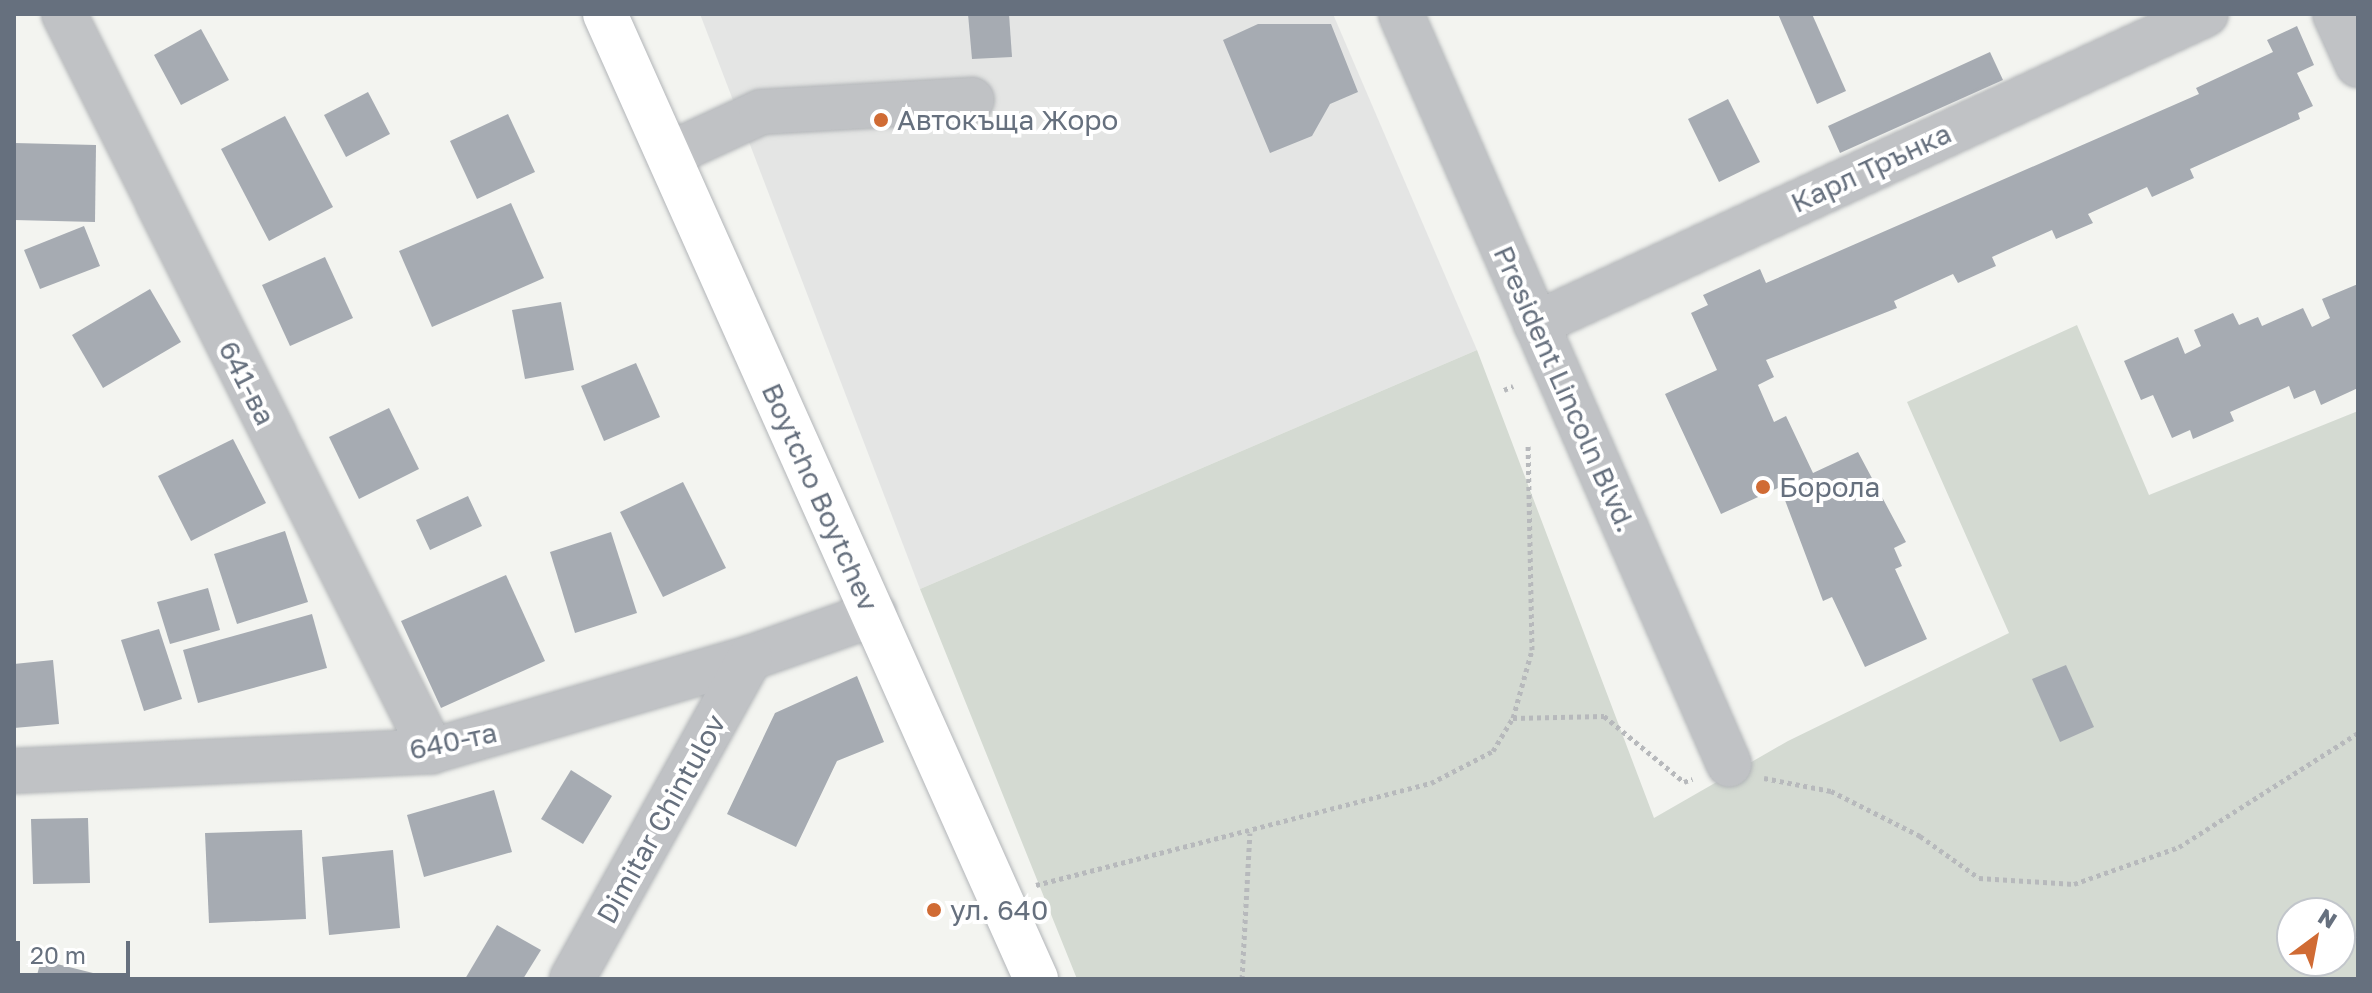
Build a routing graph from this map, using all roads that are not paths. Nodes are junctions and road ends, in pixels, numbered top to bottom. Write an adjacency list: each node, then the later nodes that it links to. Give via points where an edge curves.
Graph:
1 (64, 14): 12 (street, 641-ва)
2 (605, 14): 8 (highway, Boytcho Boytchev)
3 (1401, 14): 9 (street, President Lincoln Blvd.)
4 (2206, 14): 9 (street, Карл Трънка)
5 (2335, 14): 6 (street)
6 (2358, 65)
7 (972, 100): 8 (street, via 761,112)
8 (668, 155): 10 (highway, Boytcho Boytchev)
9 (1536, 324): 13 (street, President Lincoln Blvd.)
10 (874, 614): 11 (street, 640-та); 16 (highway, Boytcho Boytchev)
11 (750, 658): 12 (street, 640-та); 15 (street, Dimitar Chintulov)
12 (432, 751): 14 (street, 640-та)
13 (1729, 764)
14 (14, 771)
15 (572, 979)
16 (1036, 979)

